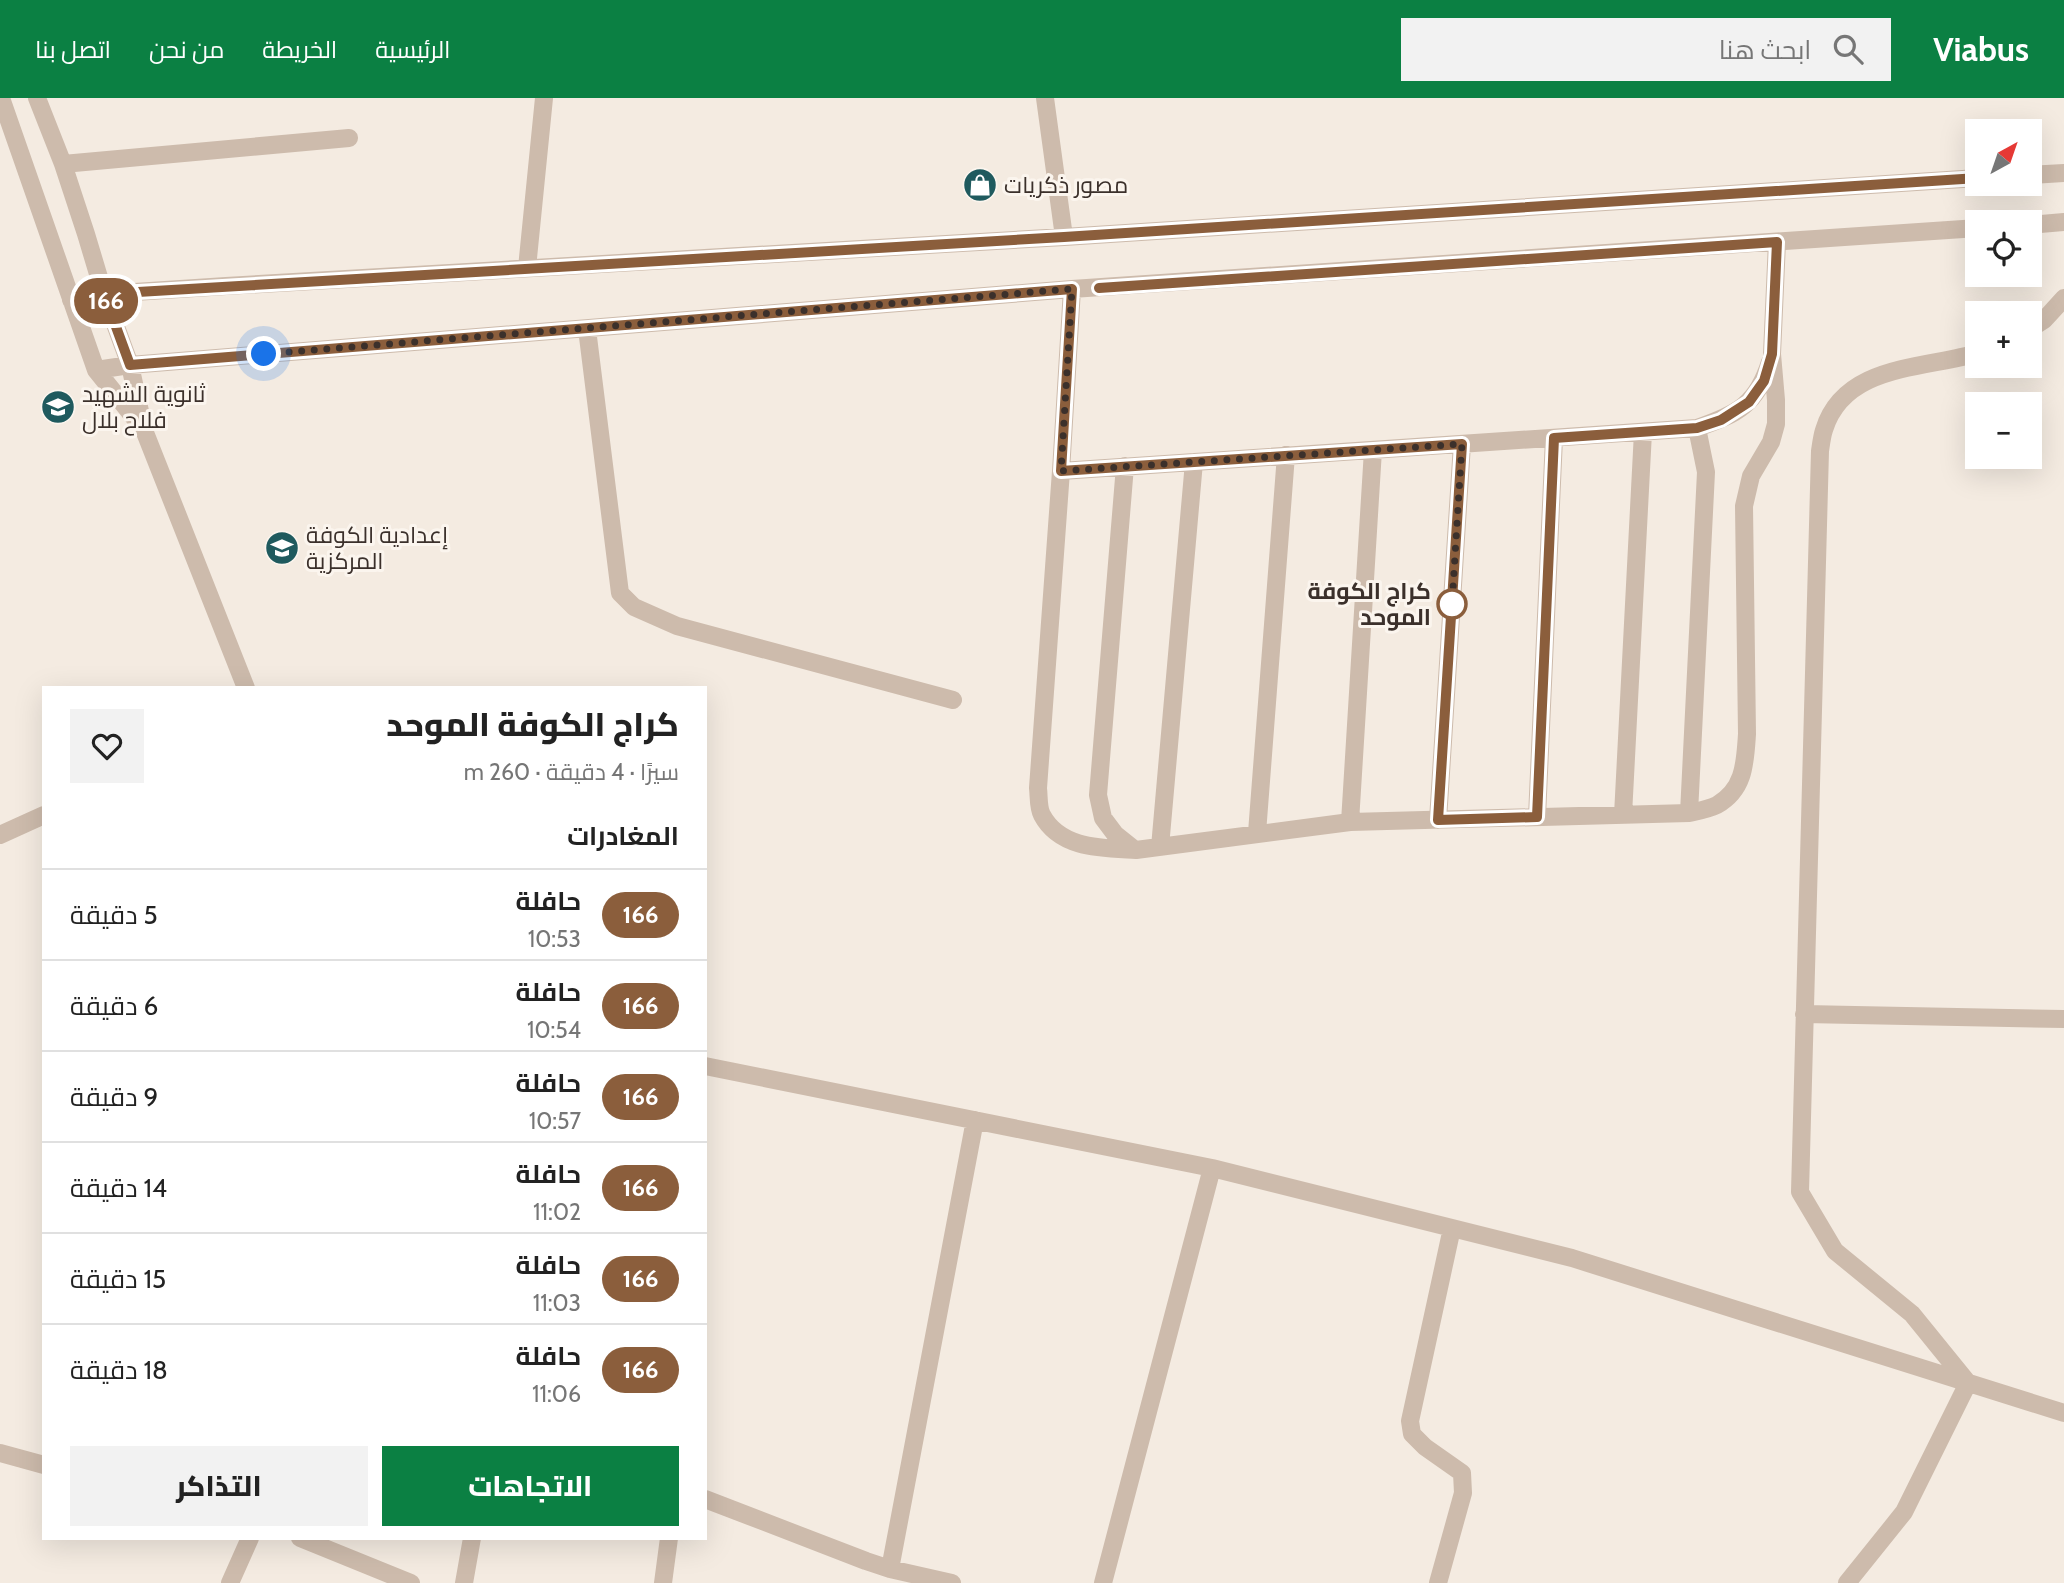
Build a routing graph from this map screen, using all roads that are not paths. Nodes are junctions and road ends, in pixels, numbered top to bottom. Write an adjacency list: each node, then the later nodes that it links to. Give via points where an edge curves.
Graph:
1 (1, 98): 19 (street)
2 (37, 98): 6 (street)
3 (544, 98): 15 (street)
4 (1045, 98): 13 (street)
5 (349, 138): 6 (street)
6 (63, 164): 17 (street)
7 (2064, 173): 8 (street)
8 (2042, 174)
9 (1965, 179): 13 (street)
10 (2064, 222): 11 (street)
11 (2042, 224)
12 (1965, 229): 14 (street)
13 (1064, 237): 15 (street)
14 (1777, 242): 16 (street); 22 (street)
15 (527, 268): 17 (street)
16 (1072, 289): 21 (street); 35 (street)
17 (104, 294): 19 (street); 24 (street)
18 (2064, 298): 20 (street)
19 (71, 300): 25 (street)
20 (2042, 321)
21 (587, 329): 24 (street); 37 (street, via 620,593 635,607 677,626)
22 (1772, 354): 26 (street, via 1764,381 1749,402 1721,420); 38 (street, via 1776,424 1751,476 1744,506 1745,768 1735,789 1716,805)
23 (1965, 356): 48 (street, via 1870,378 1850,390 1824,428)
24 (130, 365): 25 (street); 27 (street)
25 (96, 370): 27 (street)
26 (1697, 428): 28 (street); 38 (street, via 1706,472)
27 (144, 430): 36 (street)
28 (1643, 432): 29 (street); 39 (street)
29 (1554, 438): 30 (street); 41 (street)
30 (1462, 444): 31 (street); 42 (street)
31 (1373, 450): 32 (street); 43 (street)
32 (1286, 456): 33 (street); 44 (street)
33 (1194, 462): 34 (street); 46 (street)
34 (1125, 466): 35 (street); 47 (street, via 1098,795 1103,818)
35 (1061, 471): 47 (street, via 1038,788 1040,813 1056,834 1078,843)
36 (245, 686)
37 (953, 700)
38 (1689, 813): 39 (street)
39 (1623, 815): 41 (street)
40 (42, 817): 45 (street)
41 (1537, 817): 42 (street)
42 (1438, 820): 43 (street)
43 (1350, 822): 44 (street)
44 (1257, 833): 46 (street)
45 (0, 835)
46 (1160, 847): 47 (street)
47 (1136, 850)
48 (1804, 1014): 49 (street); 54 (street, via 1800,1192 1835,1251 1912,1314)
49 (2064, 1019)
50 (707, 1066): 51 (street)
51 (975, 1120): 52 (street); 63 (street)
52 (1212, 1168): 53 (street); 69 (street)
53 (1452, 1228): 54 (street, via 1572,1258); 70 (street, via 1410,1421 1412,1434 1462,1473 1463,1493)
54 (1968, 1383): 55 (street); 71 (street, via 1904,1512)
55 (2064, 1413)
56 (0, 1453): 57 (street)
57 (42, 1464)
58 (707, 1500): 63 (street)
59 (249, 1540): 64 (street)
60 (305, 1540): 65 (street)
61 (472, 1540): 66 (street)
62 (669, 1540): 67 (street)
63 (890, 1569): 68 (street)
64 (230, 1583)
65 (411, 1583)
66 (464, 1583)
67 (663, 1583)
68 (952, 1583)
69 (1103, 1583)
70 (1437, 1583)
71 (1847, 1583)

